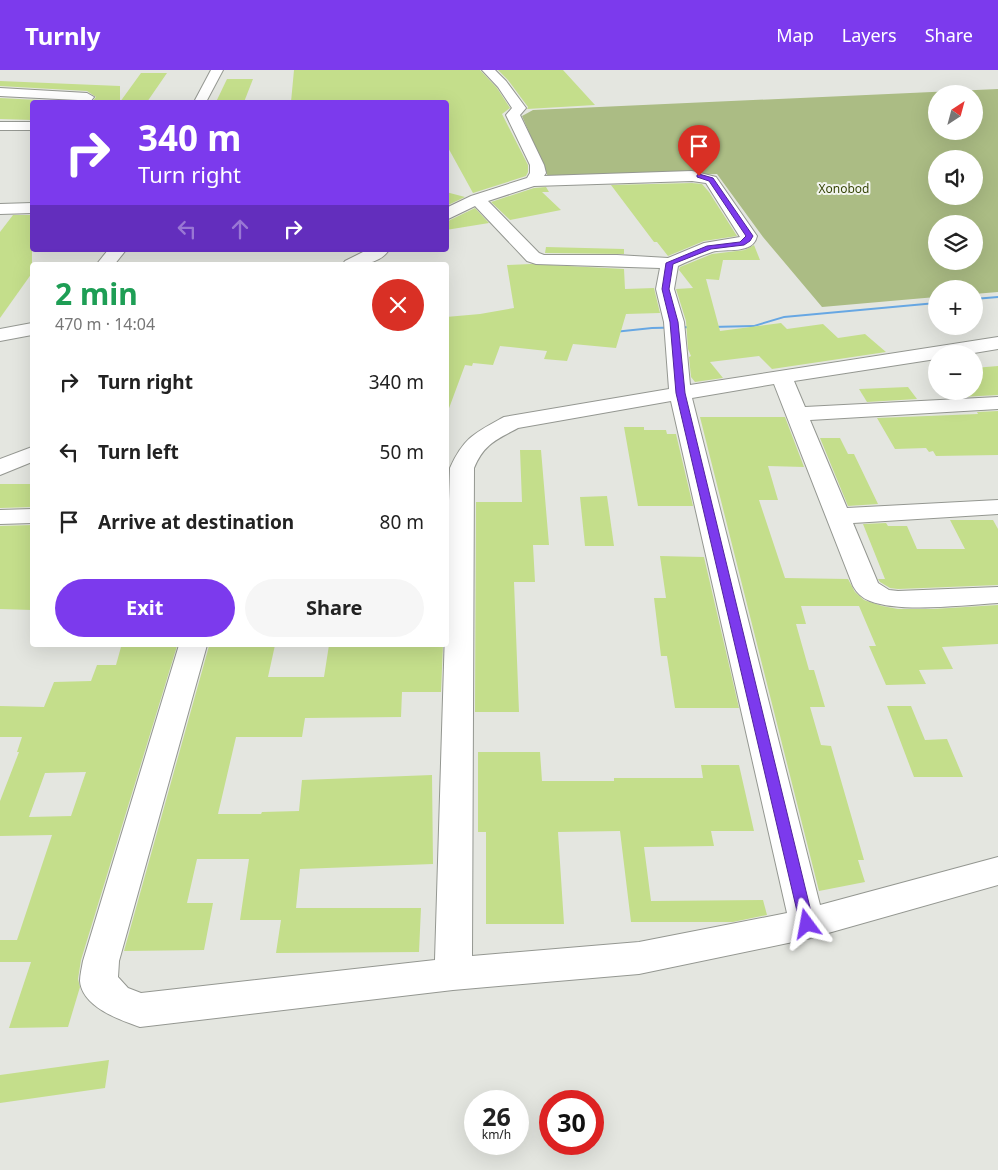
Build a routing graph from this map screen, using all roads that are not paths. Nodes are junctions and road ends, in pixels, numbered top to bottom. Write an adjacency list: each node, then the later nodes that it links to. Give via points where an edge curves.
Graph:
1 (217, 70): 5 (street)
2 (488, 70): 8 (street, via 519,108 513,115 537,166 538,173)
3 (0, 92): 4 (street, via 87,97)
4 (85, 100)
5 (201, 100)
6 (0, 126): 7 (street)
7 (30, 126)
8 (533, 181): 9 (street); 17 (street, via 692,176 711,180 749,236 748,240 741,244 710,247)
9 (477, 199): 12 (street); 17 (street, via 533,257 542,260)
10 (30, 208): 11 (street)
11 (0, 209)
12 (449, 214)
13 (115, 252): 15 (street)
14 (376, 252): 16 (street)
15 (107, 262)
16 (357, 262)
17 (670, 263): 22 (street, via 666,289 674,327)
18 (30, 329): 19 (street)
19 (0, 335)
20 (998, 343): 21 (street)
21 (782, 377): 22 (street); 24 (street)
22 (680, 393): 28 (street, via 512,422 470,450 462,468); 35 (street)
23 (998, 403): 24 (street)
24 (797, 414): 30 (street)
25 (30, 455): 26 (street)
26 (0, 468)
27 (998, 507): 30 (street)
28 (454, 511): 36 (street)
29 (30, 516): 31 (street)
30 (838, 516): 32 (street, via 866,586 872,593 898,599)
31 (0, 517)
32 (998, 595)
33 (191, 647): 36 (street, via 101,960 99,982 115,1000 140,1010)
34 (998, 871): 35 (street)
35 (807, 924): 36 (street, via 639,958)
36 (453, 974)

